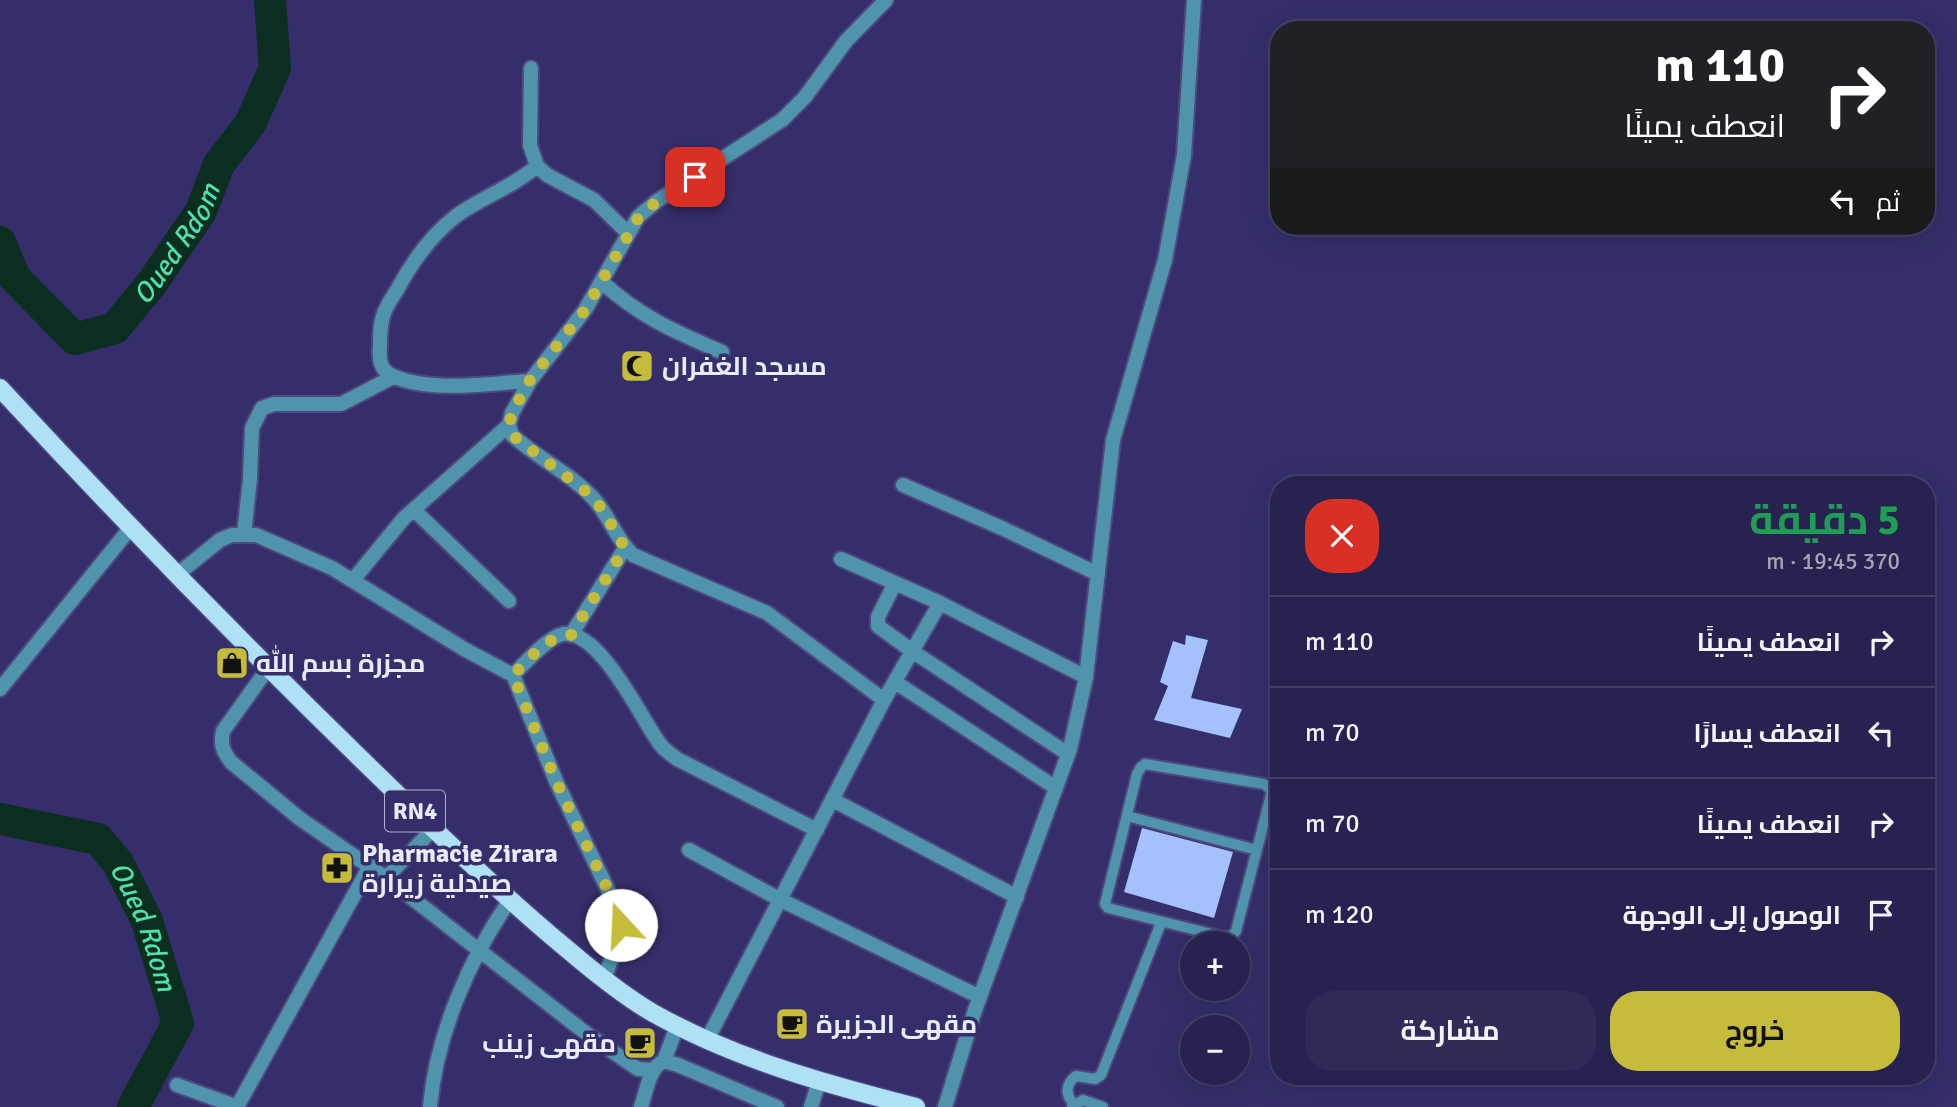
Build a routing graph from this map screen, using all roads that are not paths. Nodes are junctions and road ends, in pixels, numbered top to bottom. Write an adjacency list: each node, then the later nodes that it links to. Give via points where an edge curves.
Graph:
1 (886, 0): 5 (street, via 846,41 791,112 657,201)
2 (1194, 0): 19 (street, via 1184,155 1166,260 1113,440)
3 (531, 68): 4 (street, via 530,145)
4 (537, 166): 5 (street, via 594,200); 8 (street, via 457,215 412,263 386,307 380,330 380,365)
5 (628, 233): 6 (street)
6 (602, 282): 7 (street, via 653,321); 9 (street)
7 (722, 352)
8 (393, 377): 9 (street, via 449,386); 15 (street, via 341,404 262,408 252,428)
9 (530, 380): 11 (street)
10 (0, 388): 14 (main road, RN4)
11 (509, 425): 13 (street); 16 (street, via 512,435 596,501)
12 (903, 485): 19 (street)
13 (414, 510): 20 (street); 22 (street)
14 (132, 526): 18 (main road, RN4); 30 (street)
15 (244, 534): 18 (street, via 220,540); 20 (street, via 256,535)
16 (625, 548): 24 (street); 31 (street, via 652,565 767,613)
17 (841, 559): 21 (street)
18 (178, 574): 26 (main road, RN4)
19 (1098, 574): 28 (street)
20 (353, 580): 27 (street)
21 (895, 583): 23 (street); 25 (street, via 878,626)
22 (509, 601)
23 (940, 604): 25 (street); 28 (street)
24 (571, 635): 27 (street, via 561,634); 39 (street, via 610,666 661,746 677,759)
25 (912, 651): 29 (street); 32 (street)
26 (269, 667): 38 (main road, RN4); 42 (street, via 223,731 223,751 239,770 299,818)
27 (513, 675): 49 (street, via 556,781 619,913 620,934)
28 (1086, 677): 32 (street)
29 (895, 682): 31 (street); 33 (street)
30 (0, 689)
31 (884, 700): 36 (street)
32 (1068, 754): 33 (street)
33 (1056, 788): 44 (street)
34 (1270, 789): 37 (lane, via 1145,764 1137,774)
35 (1270, 798): 41 (lane)
36 (833, 800): 39 (street); 44 (street)
37 (1127, 816): 41 (lane); 47 (lane, via 1105,904)
38 (433, 829): 43 (street); 45 (main road, RN4)
39 (817, 830): 46 (street)
40 (689, 850): 46 (street)
41 (1257, 850): 47 (lane, via 1232,936)
42 (370, 866): 43 (street); 57 (street)
43 (387, 877): 48 (street)
44 (1017, 897): 50 (street)
45 (510, 900): 48 (street); 49 (main road, RN4)
46 (780, 900): 50 (street); 52 (street)
47 (1161, 923): 56 (lane, via 1101,1075 1072,1079 1066,1093)
48 (480, 950): 53 (street, via 629,1064 644,1071); 58 (street, via 438,1052)
49 (604, 980): 51 (main road, RN4)
50 (979, 998): 63 (street)
51 (677, 1026): 52 (main road, RN4); 53 (street)
52 (707, 1040): 54 (main road, RN4)
53 (659, 1066): 59 (street); 60 (street, via 678,1065)
54 (819, 1081): 61 (street); 62 (main road, RN4)
55 (177, 1085): 57 (street)
56 (1074, 1106): 64 (lane, via 1083,1100)
57 (238, 1107)
58 (430, 1107)
59 (641, 1107)
60 (777, 1107)
61 (811, 1107)
62 (916, 1107)
63 (944, 1107)
64 (1103, 1107)

